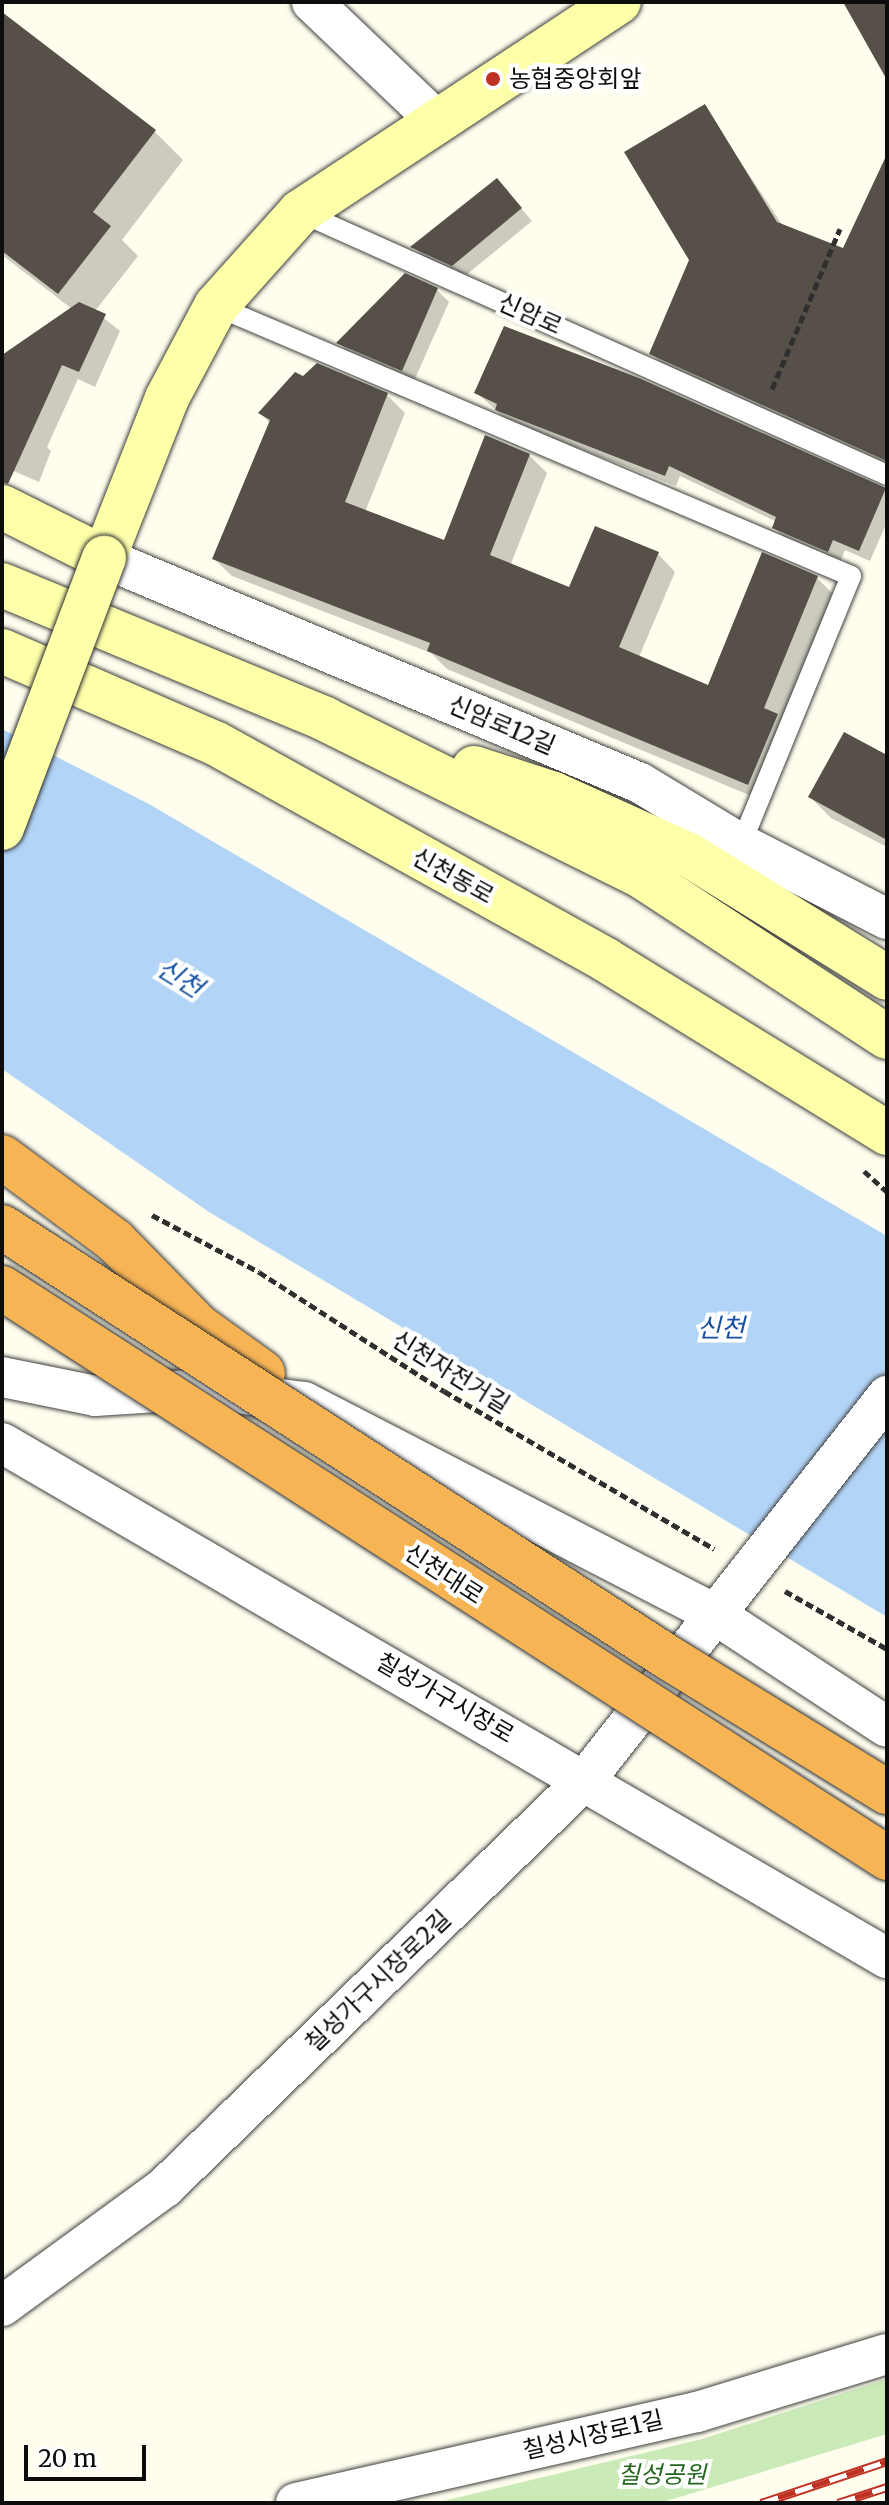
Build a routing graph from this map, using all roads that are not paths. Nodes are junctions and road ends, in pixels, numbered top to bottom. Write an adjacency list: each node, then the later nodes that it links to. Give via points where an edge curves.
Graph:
1 (312, 2): 3 (street)
2 (619, 2): 3 (main road)
3 (435, 119): 4 (main road)
4 (300, 212): 5 (main road); 6 (lane, 신암로)
5 (216, 306): 8 (main road, via 167,398); 13 (lane, via 851,576)
6 (887, 475)
7 (2, 507): 8 (main road)
8 (104, 558): 12 (main road, bridge); 13 (street, 신암로12길, via 640,783)
9 (2, 585): 11 (main road)
10 (2, 651): 17 (main road, 신천동로, via 215,743 606,960)
11 (325, 719): 15 (main road, via 554,794 676,849); 16 (main road, via 641,876)
12 (2, 828)
13 (741, 844): 14 (street, 신암로12길)
14 (887, 919)
15 (887, 978)
16 (887, 1037)
17 (887, 1133)
18 (2, 1157): 23 (highway, via 115,1241 198,1326)
19 (2, 1227): 28 (highway, bridge, via 669,1658)
20 (2, 1288): 29 (highway, 신천대로, bridge)
21 (2, 1377): 23 (street, via 95,1396 204,1389)
22 (887, 1396): 25 (street, 칠성가구시장로2길, via 767,1574)
23 (304, 1402): 25 (street)
24 (2, 1443): 27 (street, 칠성가구시장로)
25 (716, 1615): 26 (street); 27 (street, 칠성가구시장로2길)
26 (887, 1727)
27 (585, 1780): 30 (street, 칠성가구시장로); 31 (street, 칠성가구시장로2길, via 165,2187)
28 (887, 1792)
29 (887, 1858)
30 (887, 1958)
31 (2, 2306)
32 (887, 2354): 33 (street, 칠성시장로1길, via 697,2412)
33 (296, 2503)

